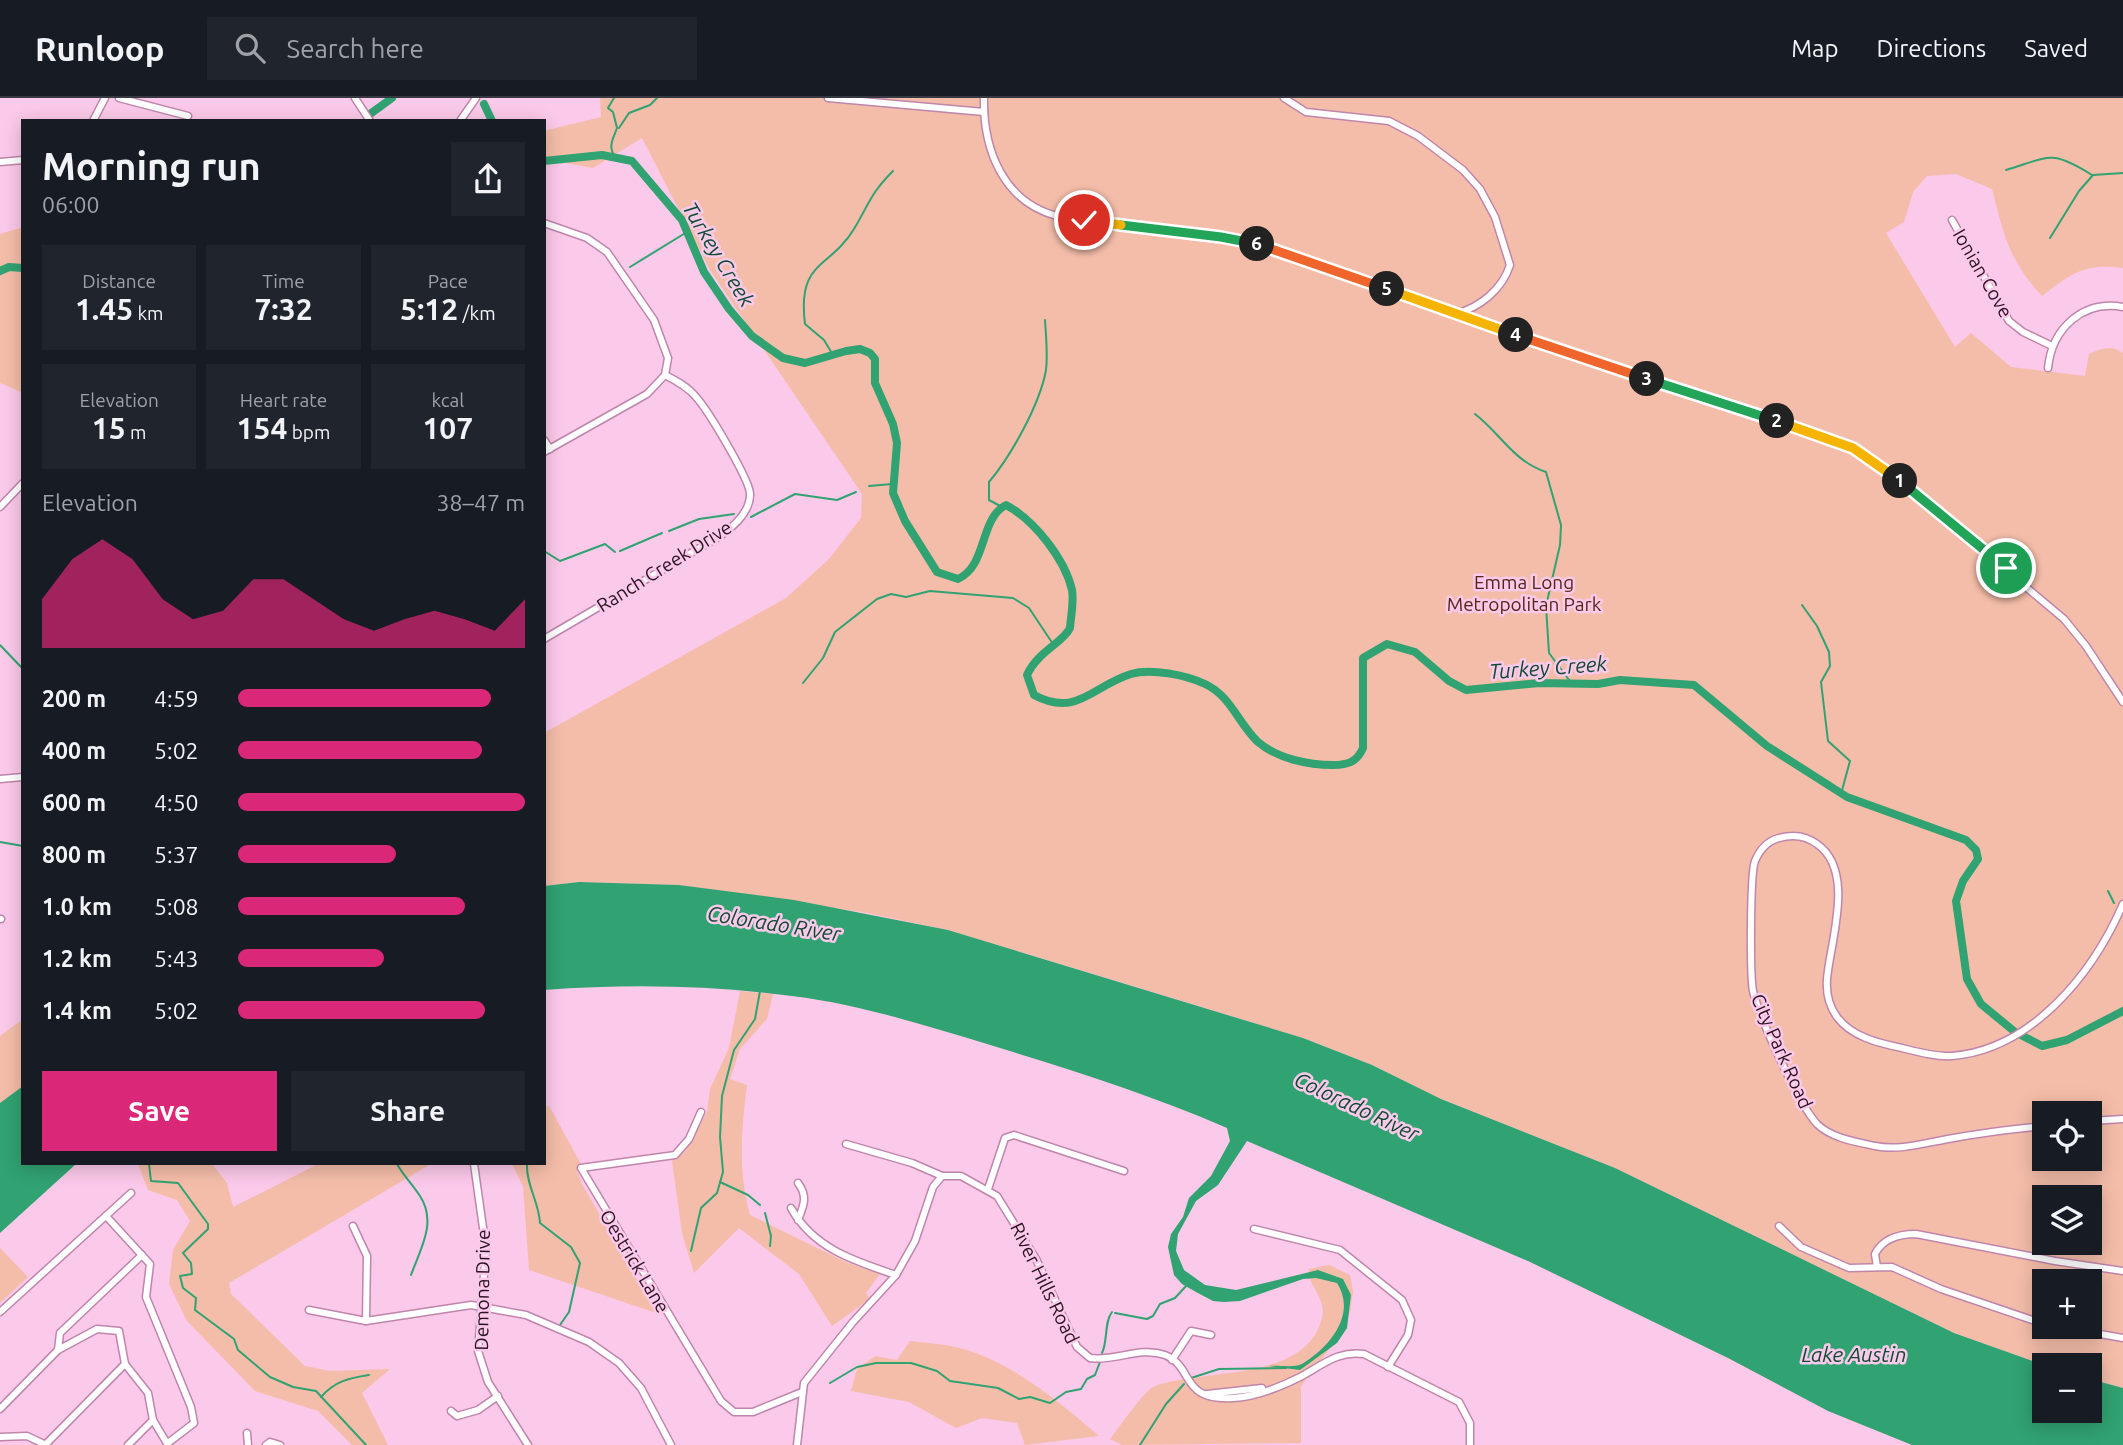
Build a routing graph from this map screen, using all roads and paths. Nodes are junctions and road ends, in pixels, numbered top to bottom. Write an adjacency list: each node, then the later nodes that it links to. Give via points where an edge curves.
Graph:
1 (105, 98): 10 (street)
2 (119, 98): 9 (street)
3 (355, 98): 11 (street)
4 (475, 98): 12 (street)
5 (828, 98): 8 (street)
6 (984, 98): 8 (street)
7 (1284, 98): 17 (street, via 1306,112 1396,123 1469,176 1495,217 1510,261 1506,275)
8 (984, 112): 19 (street, via 992,154 1004,179 1025,201 1048,213 1253,243)
9 (188, 116)
10 (94, 119)
11 (369, 119)
12 (461, 119)
13 (21, 160): 14 (street)
14 (0, 162)
15 (1952, 220): 21 (street, Ionian Cove, via 2008,321)
16 (546, 224): 23 (street, via 587,238 621,269 667,348)
17 (1480, 305): 19 (street); 20 (street)
18 (2123, 307): 21 (street, via 2100,307 2079,314)
19 (1455, 314): 20 (street)
20 (1480, 322): 28 (street, via 1859,451 2059,614)
21 (2052, 346): 22 (street)
22 (2048, 368)
23 (665, 375): 24 (street, via 647,394); 27 (street, Ranch Creek Drive, via 699,400 748,483 748,503 720,536)
24 (547, 450)
25 (21, 485): 26 (street)
26 (0, 507)
27 (546, 638)
28 (2112, 683): 29 (street); 30 (street)
29 (2123, 689)
30 (2123, 702)
31 (21, 777): 32 (street)
32 (0, 779)
33 (2123, 904): 37 (street, City Park Road, via 2098,953 2078,979 2023,1030 1993,1046 1944,1055 1890,1045 1852,1031 1834,1013 1827,991 1837,923 1836,880 1822,848 1801,836 1780,838 1763,848 1751,877 1753,989 1817,1124 1836,1136 1890,1148)
34 (701, 1112): 67 (street, Oestrick Lane, via 689,1139 675,1155 581,1168 721,1401 734,1412 753,1412)
35 (2123, 1119): 36 (street)
36 (2102, 1121)
37 (2032, 1128)
38 (846, 1144): 41 (street, River Hills Road)
39 (474, 1165): 55 (street, Demona Drive, via 486,1248)
40 (1124, 1171): 43 (street, via 1014,1135 1005,1138)
41 (942, 1176): 43 (street, River Hills Road, via 961,1176); 54 (street, via 933,1187 915,1241)
42 (798, 1183): 47 (street, via 804,1205)
43 (988, 1189): 64 (street, River Hills Road, via 1007,1208 1027,1240 1079,1351 1095,1359 1143,1352)
44 (131, 1193): 46 (street)
45 (791, 1208): 47 (street)
46 (106, 1216): 51 (street); 57 (street)
47 (798, 1220): 54 (street, via 819,1241 856,1262)
48 (353, 1226): 59 (street, via 367,1256)
49 (1779, 1226): 52 (street, via 1811,1252 1849,1268)
50 (1254, 1229): 66 (street, via 1340,1250 1402,1300 1411,1320 1408,1335)
51 (142, 1255): 63 (street, via 60,1333); 74 (street, via 150,1264 146,1297 194,1423)
52 (1877, 1267): 53 (street, via 1875,1254 1883,1244 1894,1237 1916,1234); 58 (street, via 1896,1269)
53 (2123, 1271)
54 (896, 1275): 67 (street, via 808,1376)
55 (481, 1306): 59 (street); 68 (street, Demona Drive, via 478,1351); 81 (street, via 526,1315 609,1355 641,1388)
56 (309, 1310): 59 (street)
57 (0, 1312)
58 (2032, 1320)
59 (366, 1321)
60 (2102, 1334): 62 (street)
61 (1211, 1335): 64 (street, via 1191,1331)
62 (2123, 1338)
63 (58, 1350): 65 (street, via 97,1329 119,1331); 69 (street)
64 (1172, 1360): 66 (street, via 1202,1394 1275,1387 1343,1354 1364,1354)
65 (125, 1364): 71 (street, via 148,1393); 75 (street)
66 (1388, 1367): 83 (street, via 1459,1402 1470,1423)
67 (802, 1392): 82 (street)
68 (498, 1396): 70 (street, via 466,1415); 80 (street, Demona Drive)
69 (0, 1409)
70 (451, 1411)
71 (153, 1420): 74 (street); 76 (street)
72 (247, 1433): 77 (street)
73 (0, 1437): 75 (street, via 27,1436)
74 (168, 1444)
75 (46, 1445)
76 (128, 1445)
77 (248, 1445)
78 (266, 1445): 79 (street)
79 (280, 1445)
80 (528, 1445)
81 (671, 1445)
82 (797, 1445)
83 (1470, 1445)

